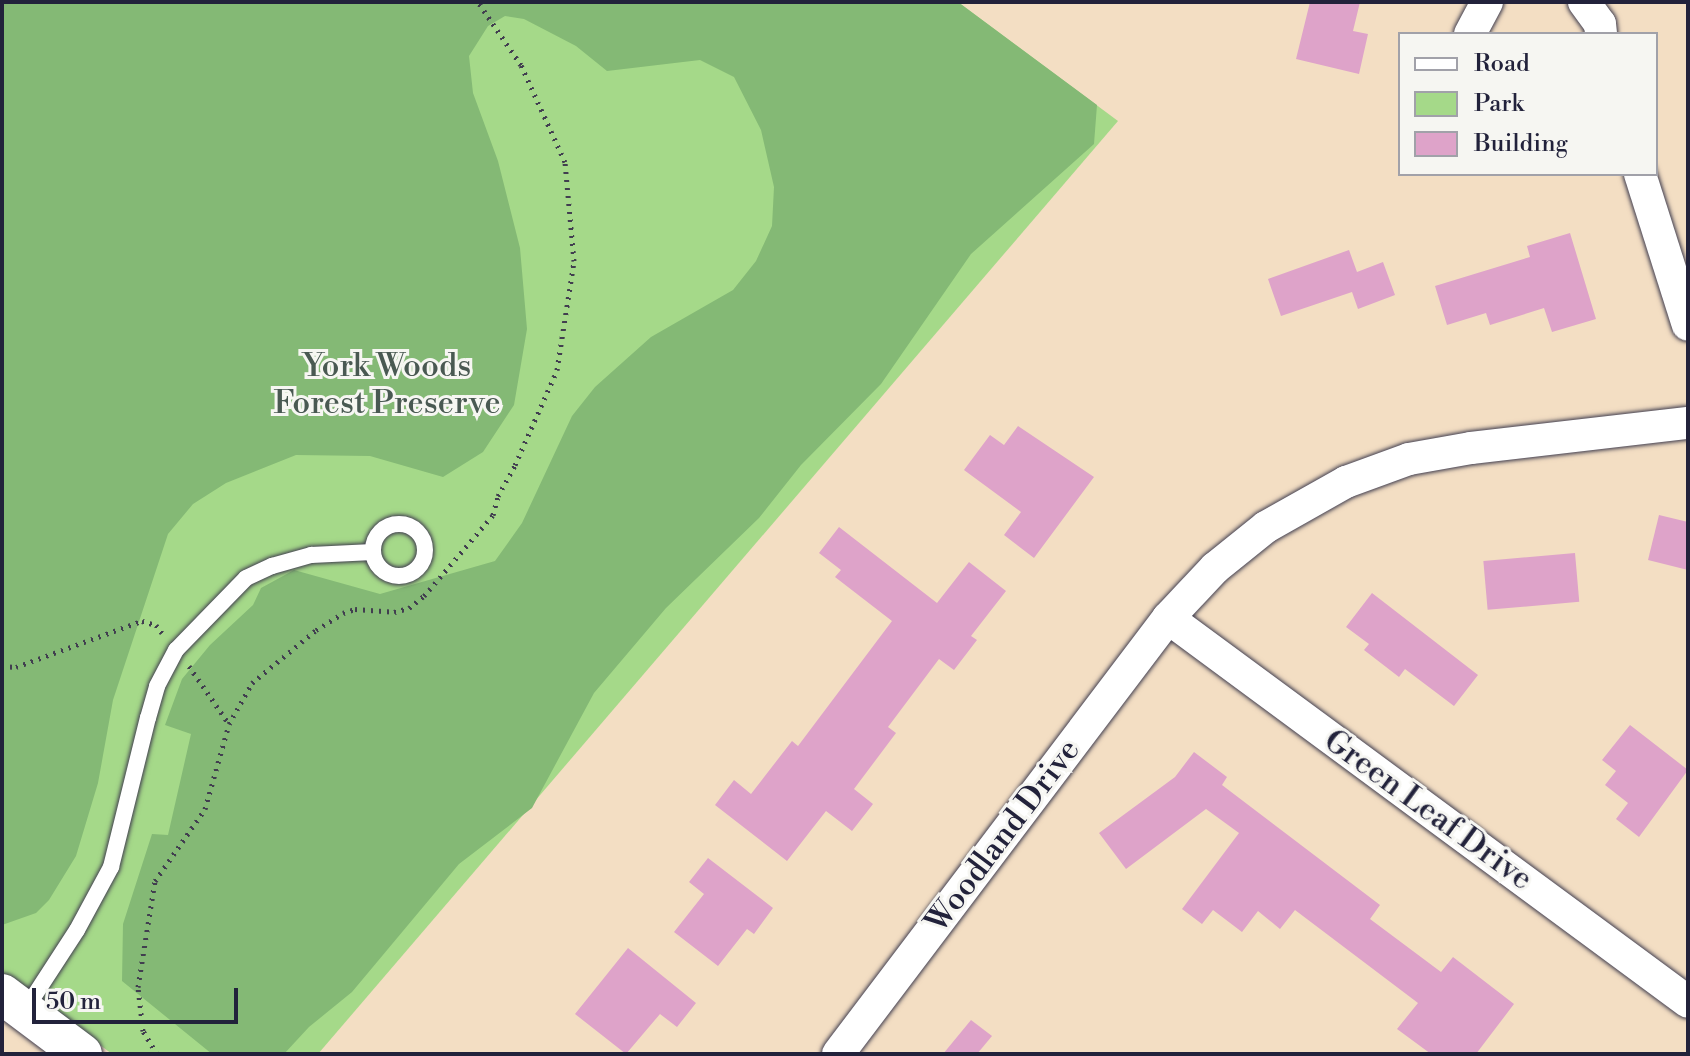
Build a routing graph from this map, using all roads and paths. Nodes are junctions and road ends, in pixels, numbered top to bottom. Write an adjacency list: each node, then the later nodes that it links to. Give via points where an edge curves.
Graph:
1 (478, 2): 13 (path, via 521,65 565,162 574,261 557,370 493,515 448,570 409,608 355,609 316,630 252,683)
2 (1487, 2): 4 (street)
3 (1584, 2): 5 (street)
4 (1471, 32)
5 (1601, 32)
6 (1641, 176): 7 (street)
7 (1688, 325)
8 (1688, 423): 10 (street, Woodland Drive, via 1471,448 1378,469 1299,505 1266,527 1215,568)
9 (373, 552): 11 (lane, via 311,555 246,578)
10 (1168, 618): 15 (street, Green Leaf Drive); 18 (street, Woodland Drive)
11 (176, 650): 12 (path, via 156,625 142,621 16,667); 13 (path); 14 (lane, via 157,686 111,867 77,930)
12 (2, 666)
13 (229, 724): 17 (path, via 205,809 155,881 148,911 138,1011)
14 (13, 1002): 16 (street)
15 (1688, 1002)
16 (82, 1054)
17 (157, 1054)
18 (838, 1054)

